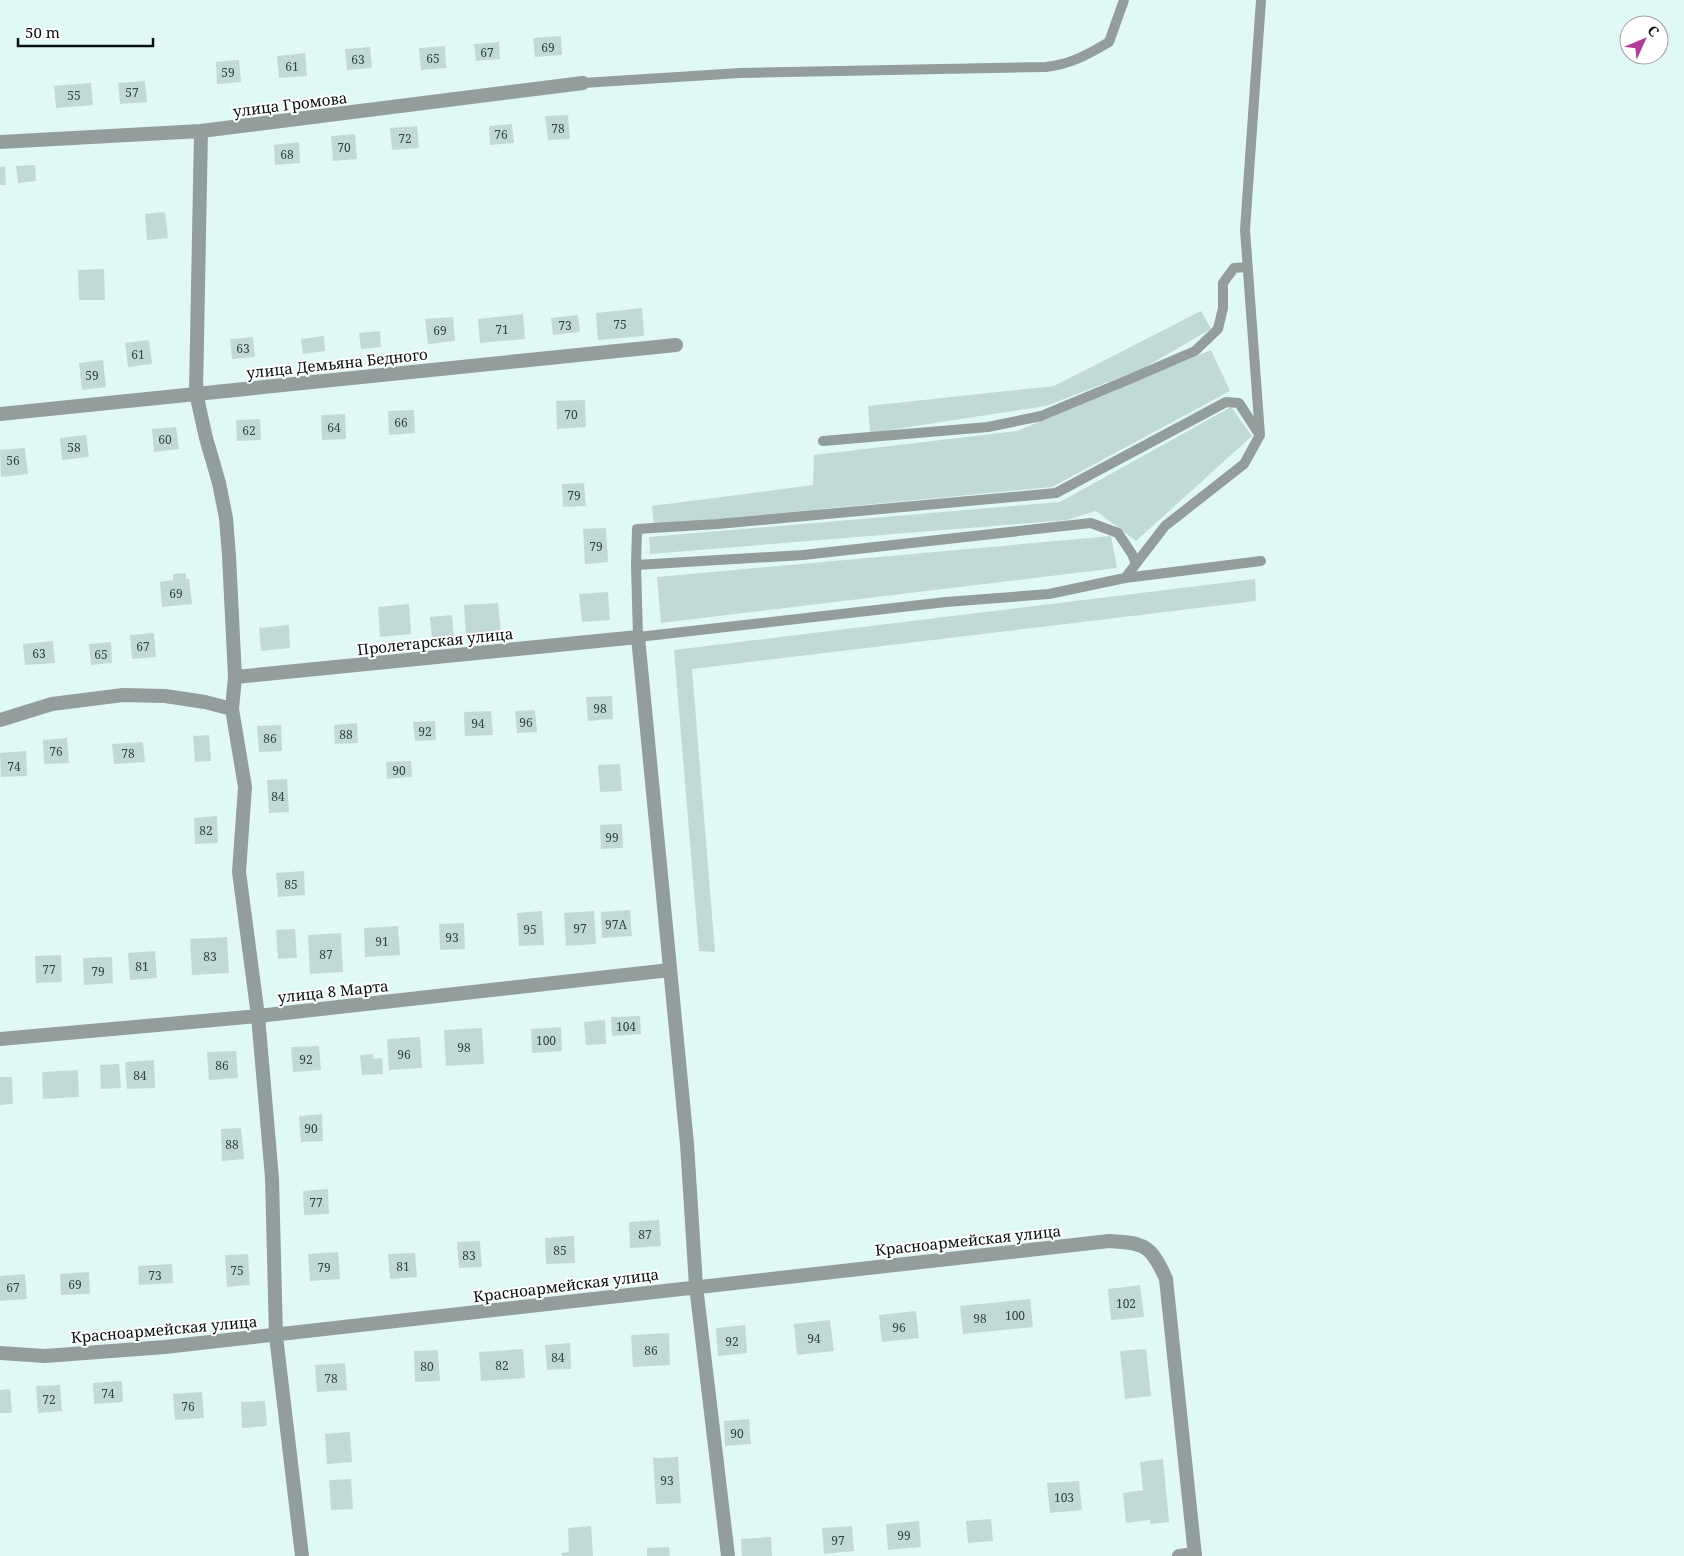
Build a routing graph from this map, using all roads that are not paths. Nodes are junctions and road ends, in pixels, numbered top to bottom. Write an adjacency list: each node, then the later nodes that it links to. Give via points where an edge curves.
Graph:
1 (1124, 0): 3 (lane, via 1109,42 1064,65 740,72)
2 (1261, 0): 6 (lane, via 1245,230)
3 (583, 83): 4 (street, улица Громова)
4 (201, 131): 5 (street, улица Громова); 8 (street)
5 (0, 142)
6 (1247, 267): 10 (lane); 11 (lane, via 1234,268 1223,282 1223,308 1218,329 1196,351 1041,416 988,428)
7 (676, 345): 8 (street, улица Демьяна Бедного)
8 (196, 393): 9 (street, улица Демьяна Бедного); 17 (street, via 226,518)
9 (0, 414)
10 (1260, 435): 13 (lane, via 1244,464 1165,526); 14 (lane, via 1240,404 1226,402 1056,493 637,529)
11 (823, 441)
12 (1261, 561): 15 (lane)
13 (1136, 564): 14 (lane, via 1118,533 1091,523 804,555); 15 (lane)
14 (636, 565): 16 (lane)
15 (1125, 578): 16 (lane, via 1049,594 946,602)
16 (638, 638): 17 (street, Пролетарская улица); 20 (street)
17 (235, 677): 18 (street)
18 (232, 709): 19 (street, via 165,696 123,695 52,704); 21 (street, via 245,787 239,872)
19 (0, 720)
20 (670, 970): 21 (street, улица 8 Марта); 23 (street, via 687,1144)
21 (258, 1016): 22 (street, улица 8 Марта); 24 (street, via 272,1178)
22 (0, 1038)
23 (696, 1286): 24 (street, Красноармейская улица); 26 (street, Красноармейская улица, via 1109,1241 1135,1242 1156,1258 1166,1279); 28 (street)
24 (276, 1336): 25 (street, Красноармейская улица, via 46,1356); 27 (street)
25 (0, 1352)
26 (1195, 1555): 29 (street)
27 (302, 1556)
28 (728, 1556)
29 (1179, 1556)

